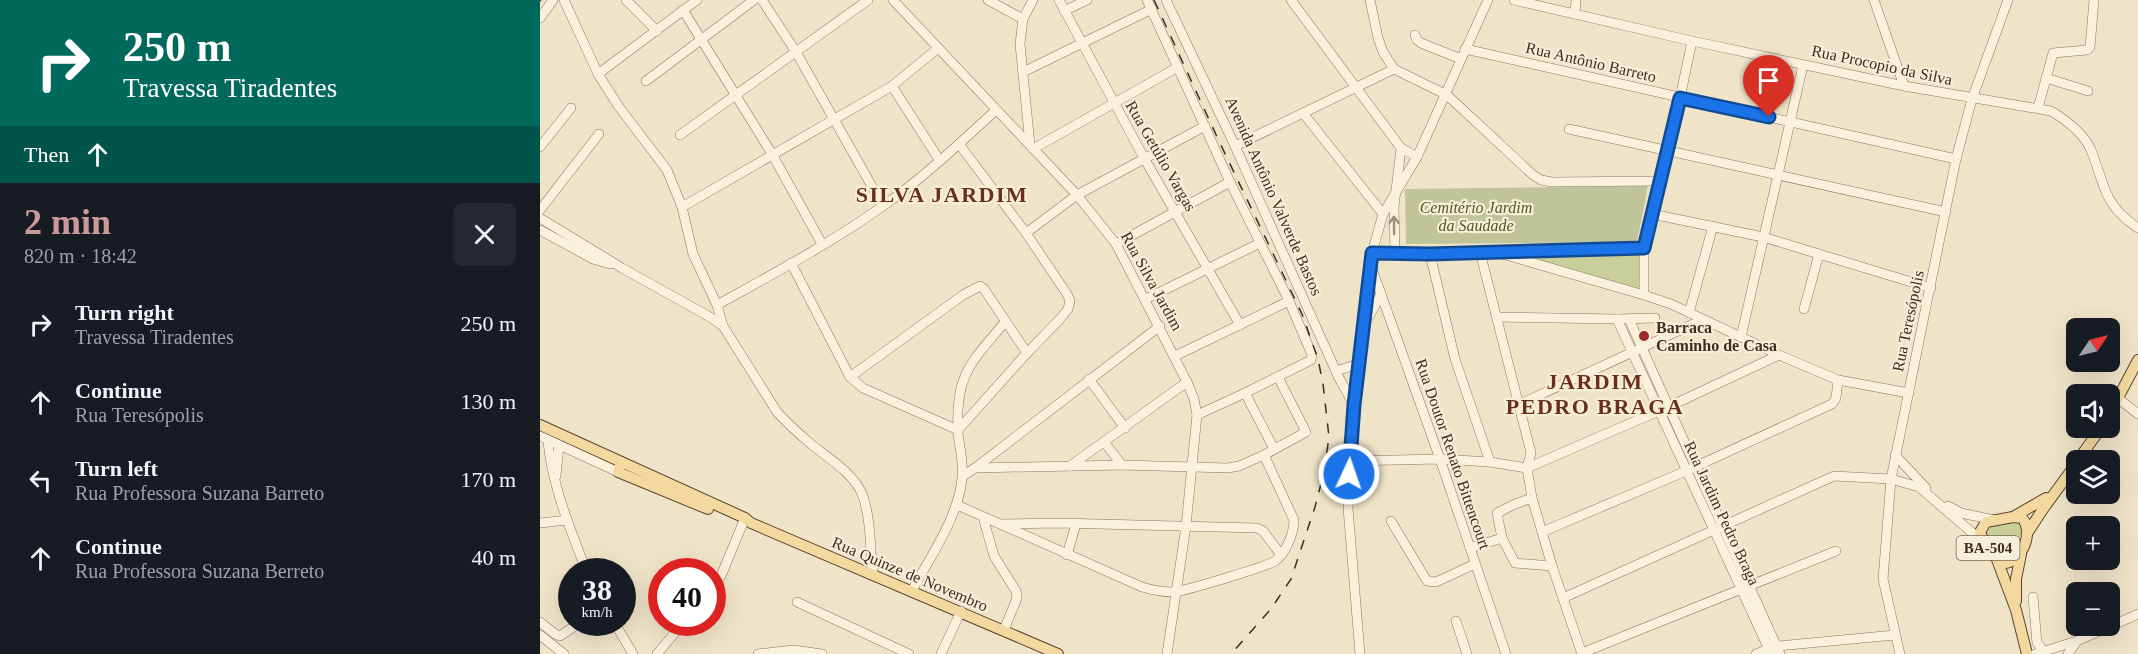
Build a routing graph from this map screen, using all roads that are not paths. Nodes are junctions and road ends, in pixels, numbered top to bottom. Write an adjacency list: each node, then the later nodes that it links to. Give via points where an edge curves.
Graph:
1 (553, 0): 26 (street)
2 (564, 0): 41 (street)
3 (626, 0): 28 (street)
4 (695, 0): 23 (street)
5 (754, 0): 30 (street)
6 (762, 0): 35 (street)
7 (868, 0): 35 (street)
8 (893, 0): 33 (street, Rua Silva Jardim)
9 (988, 0): 27 (street)
10 (1034, 0): 27 (street)
11 (1059, 0): 24 (street, Rua Getúlio Vargas)
12 (1087, 0): 24 (street)
13 (1166, 0): 64 (street, Avenida Antônio Valverde Bastos)
14 (1291, 0): 46 (street)
15 (1370, 0): 39 (street, via 1378,38)
16 (1488, 0): 34 (street)
17 (1514, 0): 25 (street, Rua Procopio da Silva)
18 (1576, 0): 25 (street)
19 (1874, 0): 45 (street)
20 (2008, 0): 51 (street, Rua Teresópolis)
21 (2094, 0): 42 (street, via 2090,47 2053,53)
22 (1150, 5): 32 (street); 38 (street, Avenida Antônio Valverde Bastos)
23 (683, 10): 28 (street); 30 (street)
24 (1064, 10): 32 (street, Rua Getúlio Vargas)
25 (1575, 14): 31 (street, Rua Procopio da Silva)
26 (540, 18)
27 (1023, 19): 40 (street)
28 (657, 31): 41 (street)
29 (1415, 35): 36 (street, via 1421,43)
30 (703, 39): 43 (street); 48 (street)
31 (1692, 41): 37 (street, Rua Procopio da Silva); 50 (street)
32 (1081, 44): 40 (street); 52 (street, Rua Getúlio Vargas)
33 (937, 49): 44 (street); 55 (street, Rua Silva Jardim)
34 (1465, 49): 36 (street); 50 (street, Rua Antônio Barreto)
35 (796, 52): 48 (street); 57 (street)
36 (1461, 60): 49 (street)
37 (1803, 65): 45 (street, Rua Procopio da Silva); 58 (street)
38 (1178, 67): 52 (street); 59 (street, Avenida Antônio Valverde Bastos)
39 (1394, 69): 46 (street); 49 (street)
40 (1023, 72): 66 (street)
41 (598, 74): 80 (street, via 667,170)
42 (2046, 78): 47 (street); 54 (street)
43 (646, 81)
44 (892, 86): 57 (street); 73 (street)
45 (1904, 86): 51 (street, Rua Procopio da Silva)
46 (1356, 88): 56 (street); 67 (street)
47 (2088, 91)
48 (736, 94): 62 (street); 69 (street)
49 (1447, 95): 71 (street); 75 (street, via 1541,180)
50 (1680, 98): 58 (street, Rua Antônio Barreto); 68 (street)
51 (1972, 99): 54 (street, Rua Procopio da Silva); 72 (street, Rua Teresópolis)
52 (1113, 103): 66 (street); 70 (street, Rua Getúlio Vargas)
53 (571, 108): 65 (street)
54 (2038, 108): 88 (street, Rua Procopio da Silva, via 2060,116 2083,139 2107,197)
55 (995, 111): 63 (street); 66 (street, Rua Silva Jardim)
56 (1303, 113): 64 (street); 84 (street)
57 (834, 120): 69 (street); 79 (street)
58 (1791, 121): 72 (street, Rua Antônio Barreto); 74 (street)
59 (1205, 126): 70 (street); 76 (street, Avenida Antônio Valverde Bastos)
60 (1569, 129): 68 (street)
61 (599, 134): 81 (street)
62 (680, 135)
63 (959, 144): 73 (street); 90 (street)
64 (1235, 146): 132 (street, Avenida Antônio Valverde Bastos)
65 (540, 147)
66 (1032, 147): 77 (street, Rua Silva Jardim)
67 (1401, 147): 71 (street); 78 (street)
68 (1666, 152): 74 (street); 75 (street)
69 (772, 154): 80 (street); 93 (street)
70 (1144, 158): 77 (street); 83 (street, Rua Getúlio Vargas)
71 (1417, 158): 78 (street)
72 (1956, 159): 82 (street, Rua Teresópolis)
73 (940, 161): 79 (street)
74 (1779, 176): 82 (street); 91 (street)
75 (1659, 181): 85 (street)
76 (1230, 182): 83 (street); 92 (street, Avenida Antônio Valverde Bastos)
77 (1077, 195): 90 (street); 94 (street, Rua Silva Jardim)
78 (1395, 196): 84 (street); 99 (street, one-way to 78)
79 (883, 206): 93 (street)
80 (682, 207): 111 (street, via 693,254)
81 (540, 210)
82 (1946, 212): 106 (street, Rua Teresópolis)
83 (1176, 213): 94 (street); 105 (street, Rua Getúlio Vargas)
84 (1383, 214): 98 (street)
85 (1652, 214): 87 (street); 95 (street)
86 (540, 218): 104 (street)
87 (1713, 226): 91 (street); 113 (street)
88 (2138, 228)
89 (540, 230): 104 (street, via 593,259)
90 (1026, 233): 127 (street, via 1070,302 1060,319)
91 (1763, 237): 101 (street); 124 (street)
92 (1260, 243): 105 (street); 110 (street, Avenida Antônio Valverde Bastos)
93 (822, 244): 102 (street)
94 (1116, 244): 109 (street, Rua Silva Jardim)
95 (1644, 248): 96 (street); 108 (street)
96 (1492, 251): 97 (street); 108 (street)
97 (1480, 252): 100 (street); 114 (street)
98 (1372, 253): 99 (street); 103 (street)
99 (1395, 254): 100 (street)
100 (1430, 254): 158 (street, via 1455,359)
101 (1820, 254): 106 (street); 112 (street)
102 (791, 263): 111 (street); 133 (street)
103 (1370, 264): 107 (street, Rua Doutor Renato Bittencourt); 121 (street)
104 (622, 268): 122 (street)
105 (1209, 270): 109 (street); 120 (street, Rua Getúlio Vargas)
106 (1931, 288): 139 (street, Rua Teresópolis)
107 (1381, 294): 121 (street); 156 (street, Rua Doutor Renato Bittencourt)
108 (1644, 295): 113 (street)
109 (1146, 299): 123 (street, Rua Silva Jardim)
110 (1288, 301): 120 (street); 134 (street, Avenida Antônio Valverde Bastos, via 1312,355)
111 (717, 305): 122 (street)
112 (1804, 309)
113 (1689, 313): 118 (street)
114 (1497, 316): 116 (street); 142 (street)
115 (1655, 318): 117 (street)
116 (1617, 319): 117 (street); 126 (street, Rua Jardim Pedro Braga)
117 (1629, 319): 125 (street, Rua Jardim Pedro Braga)
118 (1702, 320): 124 (street); 125 (street)
119 (1005, 322): 127 (street); 133 (street, via 980,286); 149 (street, via 964,374)
120 (1240, 325): 129 (street)
121 (1364, 325): 131 (street)
122 (723, 326): 200 (street, via 777,412 857,485 866,511)
123 (1160, 326): 129 (street, Rua Silva Jardim); 135 (street)
124 (1741, 337): 128 (street)
125 (1642, 347): 126 (street); 144 (street, Rua Jardim Pedro Braga)
126 (1631, 352): 142 (street); 144 (street, Rua Jardim Pedro Braga)
127 (1027, 353): 149 (street)
128 (1779, 355): 136 (street); 144 (street)
129 (1175, 356): 137 (street, Rua Silva Jardim)
130 (2138, 360): 140 (main road)
131 (1358, 364): 132 (street); 143 (street)
132 (1336, 371): 143 (street, Avenida Antônio Valverde Bastos)
133 (850, 377): 149 (street, via 863,388)
134 (1278, 377): 138 (street); 153 (street, via 1306,432)
135 (1089, 379): 148 (street); 164 (street)
136 (1838, 380): 139 (street); 161 (street, via 1832,404)
137 (1187, 382): 146 (street, Rua Silva Jardim); 148 (street)
138 (1245, 393): 146 (street); 153 (street)
139 (1908, 393): 155 (street, Rua Teresópolis)
140 (2120, 397)
141 (2120, 400): 145 (street)
142 (1520, 404): 165 (street, via 1531,453)
143 (1354, 405): 157 (street)
144 (1663, 409): 161 (street, Rua Jardim Pedro Braga); 165 (street); 166 (street, Rua Jardim Pedro Braga)
145 (2138, 414)
146 (1197, 415): 163 (street, Rua Silva Jardim)
147 (540, 425): 162 (main road, Rua Quinze de Novembro)
148 (1125, 428): 151 (street)
149 (958, 430): 167 (street)
150 (544, 438): 152 (street); 168 (street)
151 (1104, 442): 159 (street); 160 (street)
152 (560, 445): 162 (street); 168 (street)
153 (1274, 449): 154 (street)
154 (1264, 455): 163 (street, via 1228,468); 194 (street, via 1294,520)
155 (1895, 455): 170 (street, Rua Teresópolis); 177 (street, via 1949,506 1961,513)
156 (1440, 459): 157 (street); 158 (street); 190 (street, Rua Doutor Renato Bittencourt)
157 (1350, 461): 230 (street, via 1348,508)
158 (1490, 462): 165 (street)
159 (1122, 465): 160 (street); 163 (street)
160 (1070, 466): 164 (street)
161 (1696, 466): 166 (street); 184 (street, Rua Jardim Pedro Braga)
162 (619, 467): 178 (main road, Rua Quinze de Novembro)
163 (1192, 467): 183 (street, Rua Silva Jardim)
164 (975, 468): 167 (street)
165 (1527, 468): 172 (street)
166 (1686, 471): 185 (street, Rua Jardim Pedro Braga); 186 (street)
167 (963, 476): 173 (street)
168 (556, 478): 176 (street)
169 (2066, 478): 171 (main road, BA-504)
170 (1890, 479): 184 (street, via 1831,477); 189 (street, via 1919,487); 214 (street, Rua Teresópolis, via 1883,579)
171 (2060, 486): 175 (main road, BA-504); 187 (main road, BA-504)
172 (1532, 498): 186 (street); 188 (street, Rua Doutor Renato Bittencourt, via 1497,513)
173 (957, 505): 174 (street); 202 (street)
174 (983, 517): 181 (street); 212 (street, via 994,556 1016,591 1017,598)
175 (2013, 517): 177 (main road, BA-504); 187 (main road, BA-504, via 2027,523)
176 (567, 520): 180 (street); 196 (street)
177 (1994, 520): 189 (main road, BA-504, via 1982,528)
178 (746, 521): 198 (street); 200 (main road, Rua Quinze de Novembro)
179 (1391, 521): 197 (street, via 1427,581 1436,582)
180 (540, 523)
181 (1000, 524): 182 (street); 193 (street)
182 (1076, 524): 183 (street); 193 (street)
183 (1186, 526): 194 (street, via 1257,528); 203 (street, Rua Silva Jardim)
184 (1723, 526): 185 (street); 201 (street, Rua Jardim Pedro Braga)
185 (1714, 530): 201 (street, Rua Jardim Pedro Braga); 205 (street)
186 (1542, 532): 199 (street)
187 (2028, 532): 192 (main road, BA-504)
188 (1502, 538): 190 (street); 199 (street, Rua Doutor Renato Bittencourt, via 1515,564)
189 (1983, 542): 195 (main road, BA-504)
190 (1470, 548): 197 (street, Rua Doutor Renato Bittencourt)
191 (1836, 550): 201 (street)
192 (2021, 551): 195 (main road, BA-504, via 2010,563); 207 (main road, BA-504)
193 (1067, 555): 203 (street, via 1142,587)
194 (1281, 555): 203 (street, via 1272,562)
195 (1996, 557): 207 (main road, BA-504)
196 (582, 558)
197 (1475, 564): 232 (street, Rua Doutor Renato Bittencourt)
198 (726, 565)
199 (1552, 566): 205 (street)
200 (873, 574): 202 (main road, Rua Quinze de Novembro)
201 (1746, 587): 219 (street, Rua Jardim Pedro Braga); 233 (street)
202 (912, 591): 208 (main road, Rua Quinze de Novembro)
203 (1176, 592): 229 (street, Rua Silva Jardim)
204 (2033, 597): 220 (street)
205 (1563, 598): 233 (street)
206 (797, 602): 226 (street)
207 (2016, 610): 236 (main road, BA-504)
208 (961, 612): 212 (main road, Rua Quinze de Novembro); 227 (street)
209 (2138, 614): 218 (street)
210 (1456, 621): 231 (street)
211 (540, 622): 215 (street)
212 (1004, 630): 228 (main road, Rua Quinze de Novembro)
213 (540, 635): 221 (street)
214 (1895, 635): 219 (street); 235 (street, Rua Teresópolis)
215 (558, 636)
216 (622, 636): 222 (street)
217 (672, 636): 223 (street)
218 (2077, 641): 220 (street); 237 (street)
219 (1774, 651): 234 (street)
220 (2040, 653)
221 (564, 654)
222 (633, 654)
223 (657, 654)
224 (758, 654): 225 (street, via 792,650)
225 (822, 654)
226 (909, 654)
227 (941, 654)
228 (1058, 654)
229 (1167, 654)
230 (1360, 654)
231 (1467, 654)
232 (1506, 654)
233 (1582, 654)
234 (1756, 654)
235 (1900, 654)
236 (2027, 654)
237 (2068, 654)

